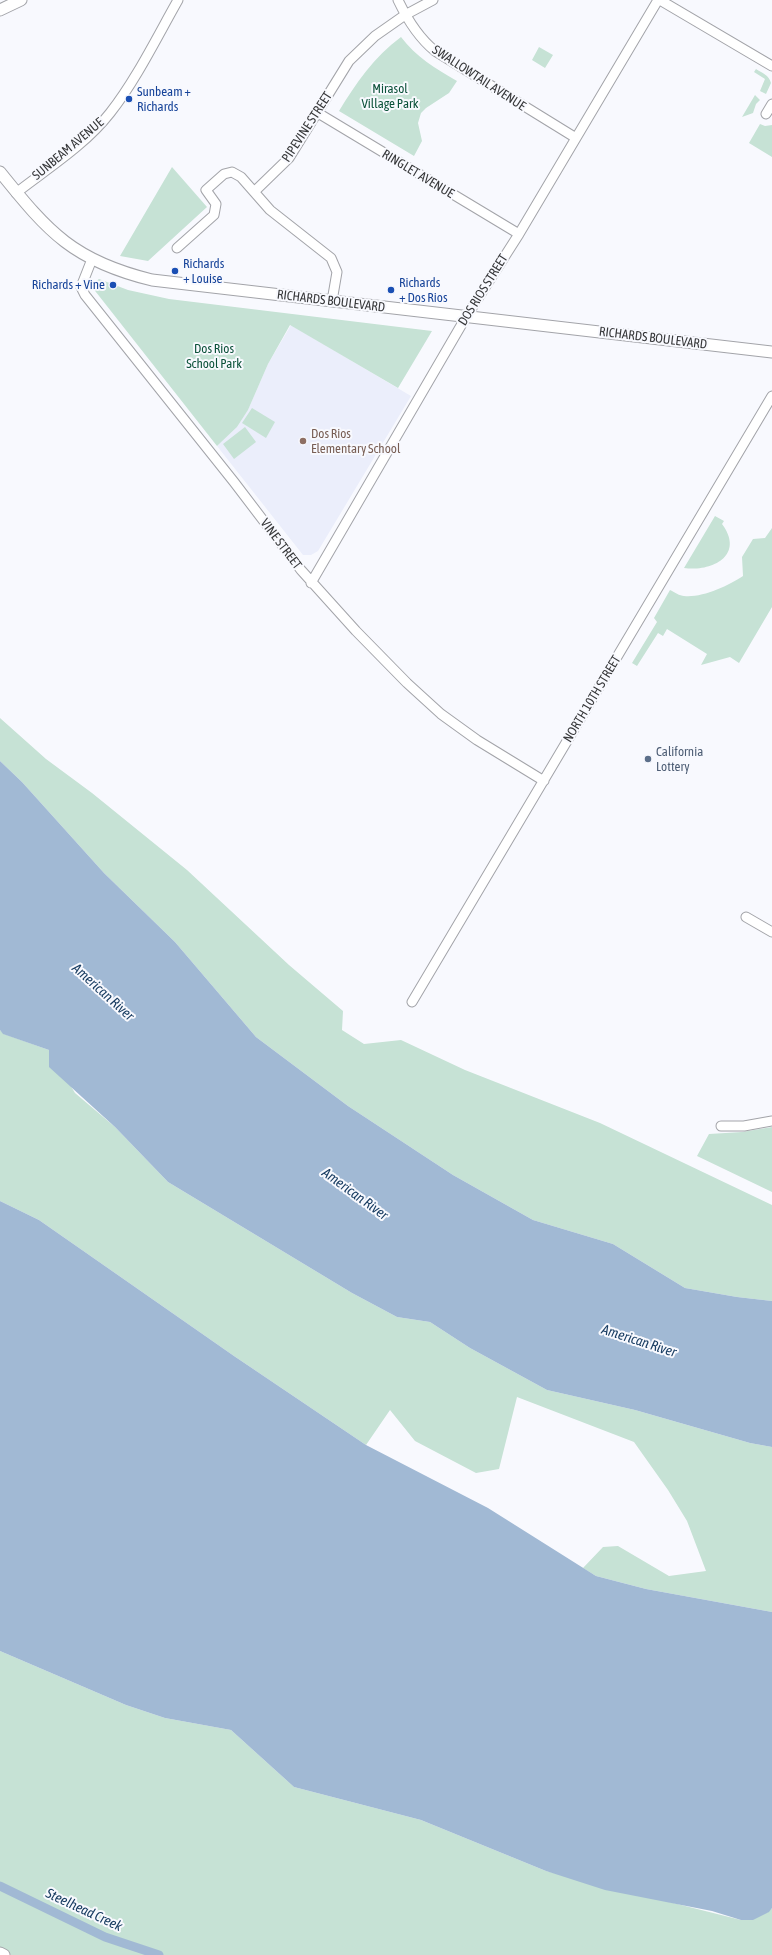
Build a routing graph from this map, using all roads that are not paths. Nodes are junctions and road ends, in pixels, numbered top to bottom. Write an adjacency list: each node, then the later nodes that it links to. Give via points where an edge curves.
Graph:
1 (21, 0): 6 (main road)
2 (178, 0): 15 (street, SUNBEAM AVENUE, via 125,92 110,113 93,131)
3 (398, 0): 7 (street, SWALLOWTAIL AVENUE)
4 (433, 0): 7 (street, PIPEVINE STREET)
5 (659, 0): 8 (street); 12 (street, DOS RIOS STREET)
6 (1, 10)
7 (405, 15): 10 (street, PIPEVINE STREET, via 375,36 349,61); 12 (street, SWALLOWTAIL AVENUE, via 422,39 435,51)
8 (772, 66)
9 (772, 104): 11 (street)
10 (318, 113): 14 (street, PIPEVINE STREET, via 290,158); 16 (street, RINGLET AVENUE)
11 (766, 114)
12 (576, 138): 16 (street, DOS RIOS STREET)
13 (0, 172): 15 (main road, RICHARDS BOULEVARD)
14 (255, 191): 17 (street, via 232,172 224,174 206,190 216,204 214,215); 19 (street, via 270,210 332,258 337,272)
15 (16, 192): 18 (main road, RICHARDS BOULEVARD, via 48,228 72,248)
16 (519, 234): 20 (street, DOS RIOS STREET)
17 (176, 248)
18 (92, 259): 19 (main road, RICHARDS BOULEVARD, via 152,280); 23 (street, VINE STREET, via 81,286 85,295)
19 (332, 301): 20 (main road, RICHARDS BOULEVARD)
20 (466, 317): 21 (main road, RICHARDS BOULEVARD); 23 (street, DOS RIOS STREET)
21 (772, 352)
22 (772, 396): 24 (street, NORTH 10TH STREET)
23 (311, 583): 24 (street, VINE STREET, via 428,703 464,731)
24 (544, 781): 27 (street, NORTH 10TH STREET)
25 (746, 917): 26 (street)
26 (772, 932)
27 (412, 1002)
28 (772, 1121): 29 (street, via 744,1126)
29 (721, 1126)
30 (0, 1953): 31 (main road)
31 (4, 1955)

